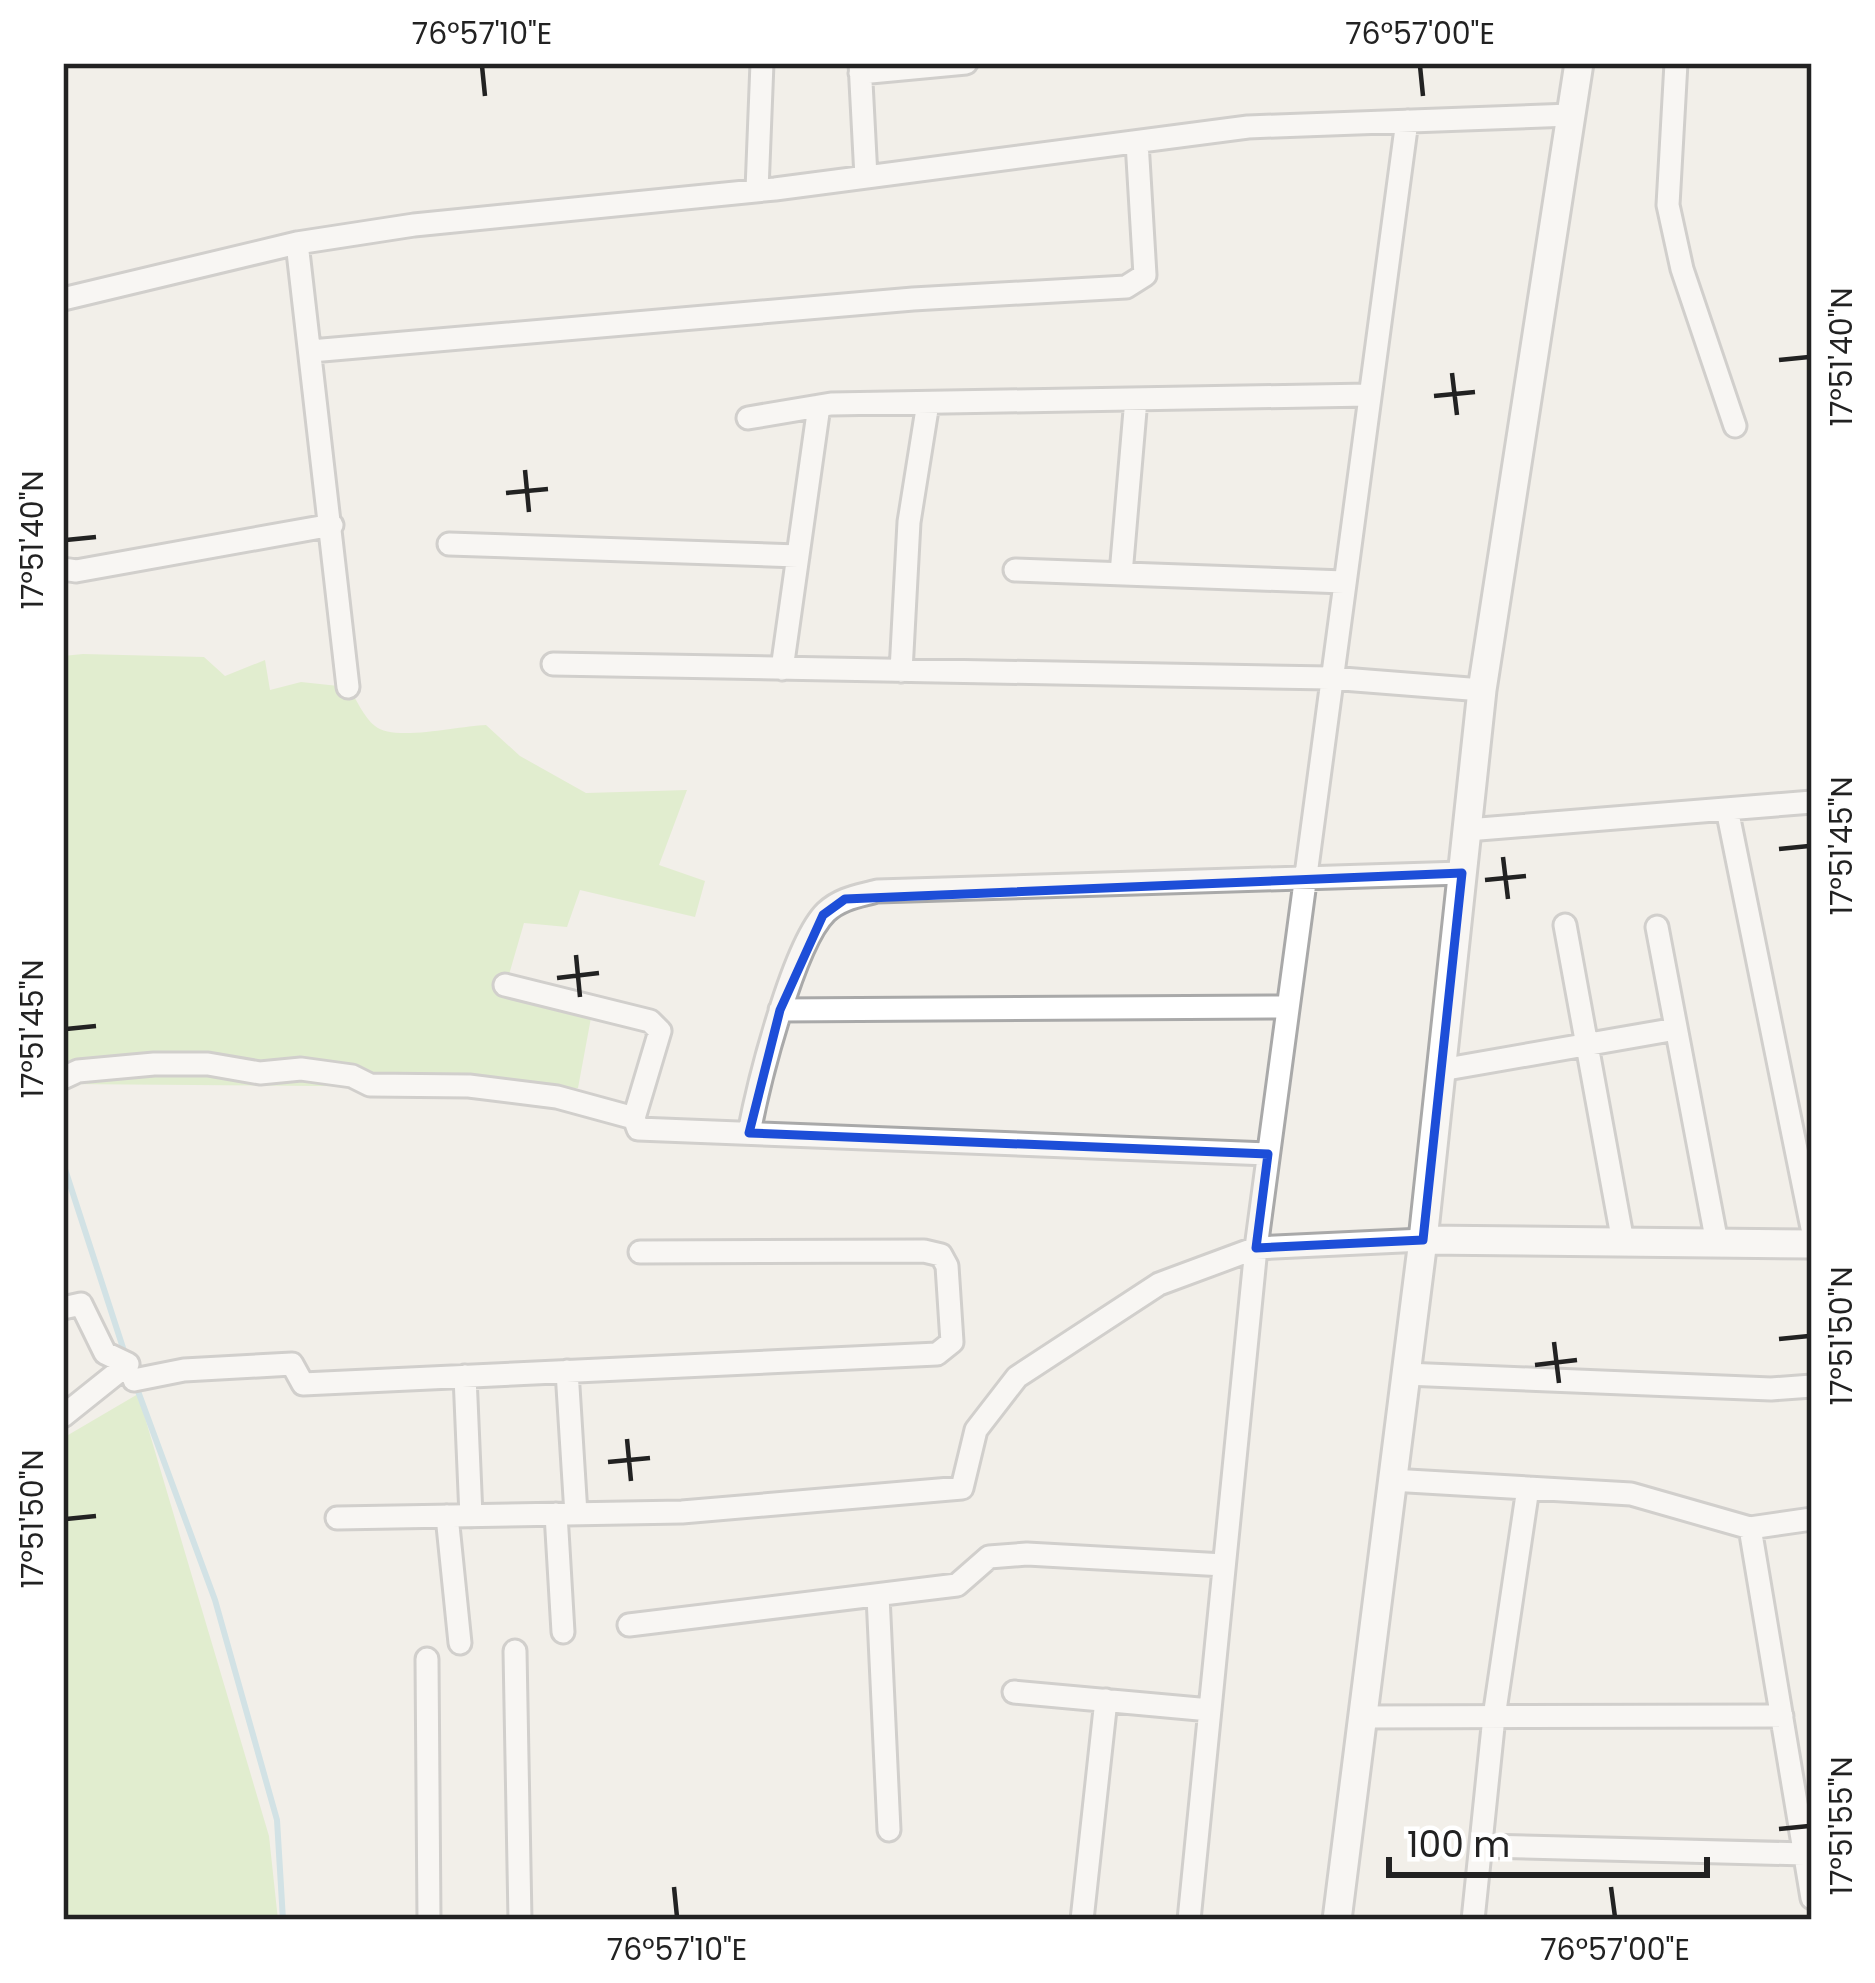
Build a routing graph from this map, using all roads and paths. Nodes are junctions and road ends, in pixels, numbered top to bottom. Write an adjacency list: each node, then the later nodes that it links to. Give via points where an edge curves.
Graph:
1 (762, 63): 10 (street)
2 (966, 63): 5 (street)
3 (1579, 63): 6 (street)
4 (1676, 63): 19 (street, via 1668,205)
5 (860, 68): 9 (street)
6 (1571, 115): 7 (street); 32 (street)
7 (1407, 121): 8 (street); 14 (street)
8 (1137, 142): 9 (street); 13 (street, via 1148,247 1145,275 1126,287)
9 (866, 177): 10 (street)
10 (757, 190): 11 (street)
11 (297, 243): 12 (street); 13 (street)
12 (63, 299)
13 (311, 351): 20 (street)
14 (1369, 395): 15 (street); 26 (street)
15 (1136, 399): 16 (street); 25 (street)
16 (928, 403): 17 (street); 29 (street, via 909,522)
17 (819, 406): 18 (street); 22 (street)
18 (748, 418)
19 (1736, 426)
20 (332, 525): 23 (street); 31 (street)
21 (449, 544): 22 (street)
22 (798, 556): 28 (street)
23 (63, 569)
24 (1015, 571): 25 (street)
25 (1121, 574): 26 (street)
26 (1344, 582): 30 (street)
27 (553, 664): 28 (street)
28 (782, 668): 29 (street)
29 (901, 670): 30 (street)
30 (1330, 678): 32 (street); 37 (street)
31 (349, 687)
32 (1482, 689): 35 (street)
33 (1812, 802): 34 (street)
34 (1727, 809): 35 (street); 50 (street)
35 (1467, 830): 36 (street)
36 (1462, 873): 37 (street); 45 (street)
37 (1304, 879): 41 (street); 42 (street, via 878,891 845,899 823,915)
38 (1565, 926): 44 (street)
39 (1657, 927): 43 (street)
40 (506, 985): 47 (street, via 650,1021 660,1031)
41 (1287, 1007): 42 (street); 49 (street)
42 (780, 1010): 48 (street)
43 (1676, 1030): 44 (street); 53 (street)
44 (1585, 1046): 45 (street); 52 (street)
45 (1441, 1070): 51 (street)
46 (63, 1078): 47 (street, via 154,1064 301,1069 370,1085 557,1097)
47 (634, 1118): 48 (street, via 638,1129)
48 (748, 1132): 49 (street)
49 (1268, 1154): 55 (street)
50 (1812, 1228)
51 (1423, 1240): 52 (street); 55 (street); 59 (street)
52 (1623, 1242): 53 (street)
53 (1717, 1244): 54 (street)
54 (1812, 1244)
55 (1256, 1248): 66 (street, via 1159,1284 1017,1377 976,1430 962,1489); 72 (street)
56 (640, 1252): 58 (street, via 924,1251 947,1267 952,1342 937,1354)
57 (63, 1308): 63 (street, via 82,1304 104,1353 128,1364)
58 (567, 1371): 60 (street); 66 (street)
59 (1405, 1374): 62 (street); 64 (street)
60 (464, 1376): 61 (street, via 303,1384 292,1364); 68 (street)
61 (134, 1380)
62 (1812, 1386)
63 (63, 1416)
64 (1391, 1480): 65 (street); 83 (street)
65 (1528, 1488): 71 (street, via 1631,1494); 84 (street)
66 (566, 1514): 68 (street); 75 (street)
67 (447, 1516): 68 (street); 69 (street); 76 (street)
68 (471, 1516)
69 (337, 1518)
70 (1812, 1519): 71 (street)
71 (1750, 1528): 82 (street)
72 (1224, 1564): 73 (street, via 1008,1555 989,1557 957,1585); 81 (street)
73 (878, 1596): 74 (street); 85 (street)
74 (629, 1625)
75 (562, 1632)
76 (460, 1643)
77 (515, 1651): 90 (street)
78 (427, 1659): 89 (street)
79 (1014, 1692): 80 (street)
80 (1106, 1700): 81 (street); 91 (street)
81 (1210, 1709): 92 (street)
82 (1782, 1716): 84 (street); 87 (street)
83 (1361, 1717): 84 (street); 93 (street)
84 (1494, 1717): 86 (street)
85 (889, 1830)
86 (1483, 1846): 87 (street); 94 (street)
87 (1805, 1854): 88 (street)
88 (1812, 1898)
89 (429, 1920)
90 (520, 1920)
91 (1082, 1920)
92 (1190, 1920)
93 (1337, 1920)
94 (1473, 1920)

